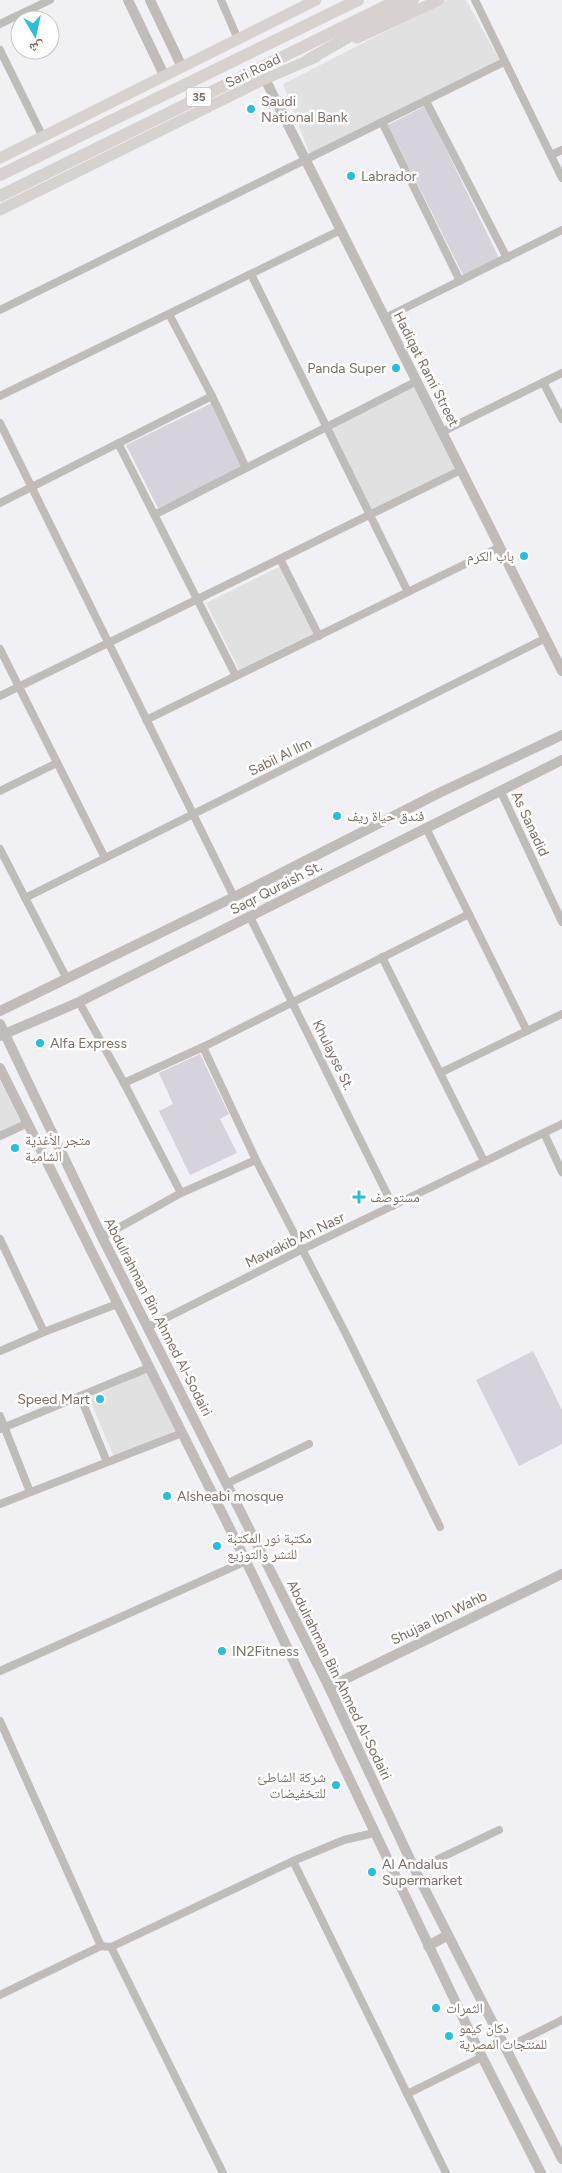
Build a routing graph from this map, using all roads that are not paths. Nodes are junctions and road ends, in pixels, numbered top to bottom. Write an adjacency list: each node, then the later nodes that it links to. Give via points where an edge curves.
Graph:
1 (50, 0): 11 (street)
2 (128, 0): 15 (street)
3 (150, 0): 13 (street)
4 (221, 0): 12 (street)
5 (358, 0): 29 (main road, Sari Road / 35)
6 (398, 0): 19 (main road, Sari Road / 35)
7 (413, 0): 16 (main road)
8 (438, 0): 16 (main road)
9 (475, 0): 17 (street)
10 (309, 1): 12 (main road)
11 (0, 24)
12 (237, 38): 18 (main road)
13 (173, 49): 15 (street, via 169,57); 18 (street)
14 (0, 50): 24 (street)
15 (155, 56): 20 (street)
16 (308, 60): 21 (main road)
17 (504, 62): 22 (street); 26 (street)
18 (182, 67): 20 (main road)
19 (261, 67): 21 (street); 31 (main road, Sari Road / 35)
20 (164, 75): 24 (main road)
21 (265, 79): 28 (street, Hadiqat Rami Street); 32 (main road)
22 (426, 101): 23 (street); 35 (street)
23 (382, 122): 28 (street); 37 (street)
24 (43, 137): 27 (main road)
25 (562, 150): 26 (street)
26 (551, 155): 30 (street)
27 (0, 158)
28 (305, 160): 33 (street, Hadiqat Rami Street); 38 (street)
29 (0, 175)
30 (562, 178)
31 (0, 196)
32 (0, 210)
33 (340, 230): 36 (street); 40 (street, Hadiqat Rami Street)
34 (562, 230): 35 (street)
35 (506, 258): 37 (street)
36 (251, 274): 39 (street); 48 (street)
37 (460, 281): 40 (street)
38 (0, 310)
39 (169, 314): 44 (street); 45 (street)
40 (385, 318): 42 (street, Hadiqat Rami Street)
41 (562, 373): 43 (street)
42 (417, 381): 48 (street); 49 (street, Hadiqat Rami Street)
43 (543, 382): 46 (street); 49 (street)
44 (0, 396)
45 (212, 396): 50 (street); 51 (street)
46 (562, 419)
47 (0, 423): 53 (street)
48 (327, 427): 51 (street); 56 (street)
49 (442, 432): 52 (street, Hadiqat Rami Street)
50 (118, 443): 53 (street); 55 (street)
51 (246, 468): 55 (street)
52 (461, 470): 56 (street); 57 (street, Hadiqat Rami Street)
53 (32, 488): 54 (street); 63 (street)
54 (0, 503)
55 (156, 514): 60 (street)
56 (369, 515): 58 (street); 59 (street)
57 (500, 547): 59 (street); 62 (street, Hadiqat Rami Street)
58 (280, 559): 60 (street); 61 (street)
59 (408, 592): 61 (street)
60 (198, 599): 63 (street); 66 (street)
61 (319, 636): 66 (street)
62 (546, 638): 65 (street, Hadiqat Rami Street); 75 (street, Sabil Al llm)
63 (108, 643): 67 (street); 69 (street)
64 (0, 650): 67 (street)
65 (562, 670)
66 (236, 676): 69 (street)
67 (19, 687): 68 (street); 72 (street)
68 (0, 696)
69 (146, 720): 75 (street)
70 (562, 735): 79 (street, Saqr Quraish St., via 439,792)
71 (562, 760): 74 (street, Saqr Quraish St.)
72 (57, 763): 73 (street); 78 (street)
73 (0, 791)
74 (501, 792): 76 (street, Saqr Quraish St.); 83 (street, As Sanadid)
75 (192, 815): 78 (street, Sabil Al llm); 79 (street)
76 (426, 828): 81 (street); 82 (street, Saqr Quraish St.)
77 (0, 849): 80 (street)
78 (105, 858): 80 (street, Sabil Al llm)
79 (234, 897): 85 (street, Saqr Quraish St.)
80 (25, 898): 85 (street)
81 (469, 914): 84 (street); 91 (street)
82 (250, 917): 86 (street, Khulayse St.); 87 (street, Saqr Quraish St.)
83 (562, 922)
84 (382, 957): 86 (street); 95 (street)
85 (67, 979): 88 (street, Saqr Quraish St.)
86 (292, 1001): 93 (street); 105 (street, Khulayse St.)
87 (79, 1002): 92 (street, Saqr Quraish St.); 96 (street)
88 (0, 1011)
89 (562, 1014): 91 (street)
90 (0, 1024): 92 (street, Abdulrahman Bin Ahmed Al-Sodairi)
91 (527, 1031): 95 (street)
92 (2, 1035): 106 (street, Abdulrahman Bin Ahmed Al-Sodairi)
93 (203, 1047): 96 (street); 101 (street)
94 (0, 1068): 97 (street)
95 (440, 1073): 102 (street)
96 (124, 1083): 104 (street)
97 (28, 1123): 100 (street); 109 (street)
98 (562, 1124): 99 (street, Mawakib An Nasr)
99 (544, 1133): 102 (street, Mawakib An Nasr); 103 (street)
100 (0, 1136)
101 (256, 1160): 104 (street); 108 (street)
102 (484, 1161): 105 (street, Mawakib An Nasr)
103 (562, 1172)
104 (180, 1193): 106 (street)
105 (393, 1206): 108 (street, Mawakib An Nasr)
106 (102, 1236): 110 (street, Abdulrahman Bin Ahmed Al-Sodairi)
107 (0, 1238): 111 (street)
108 (304, 1249): 110 (street, Mawakib An Nasr); 123 (street)
109 (117, 1304): 111 (street); 113 (street)
110 (148, 1328): 120 (street, Abdulrahman Bin Ahmed Al-Sodairi)
111 (44, 1332): 112 (street)
112 (0, 1351)
113 (148, 1368): 114 (street); 117 (street)
114 (80, 1396): 116 (street); 119 (street)
115 (0, 1416): 116 (street)
116 (2, 1428): 121 (street)
117 (182, 1433): 119 (street); 124 (street)
118 (309, 1444): 120 (street)
119 (107, 1462): 121 (street)
120 (226, 1484): 127 (street, Abdulrahman Bin Ahmed Al-Sodairi)
121 (30, 1492): 122 (street)
122 (0, 1504)
123 (440, 1527)
124 (246, 1561): 126 (street); 130 (street)
125 (562, 1574): 127 (street, Shujaa Ibn Wahb)
126 (0, 1672)
127 (328, 1687): 132 (street, Abdulrahman Bin Ahmed Al-Sodairi)
128 (0, 1721): 134 (street)
129 (499, 1830): 132 (street)
130 (374, 1833): 131 (street, via 344,1840); 135 (street)
131 (293, 1861): 136 (street); 141 (street)
132 (415, 1870): 133 (street, Abdulrahman Bin Ahmed Al-Sodairi)
133 (448, 1935): 135 (street); 139 (street, Abdulrahman Bin Ahmed Al-Sodairi)
134 (101, 1946): 136 (street); 137 (street)
135 (428, 1946): 140 (street)
136 (111, 1947): 143 (street)
137 (0, 1995)
138 (562, 2020): 139 (street)
139 (506, 2048): 142 (street, Abdulrahman Bin Ahmed Al-Sodairi)
140 (482, 2057): 141 (street); 145 (street)
141 (407, 2094): 144 (street)
142 (562, 2158)
143 (223, 2173)
144 (446, 2173)
145 (541, 2173)

